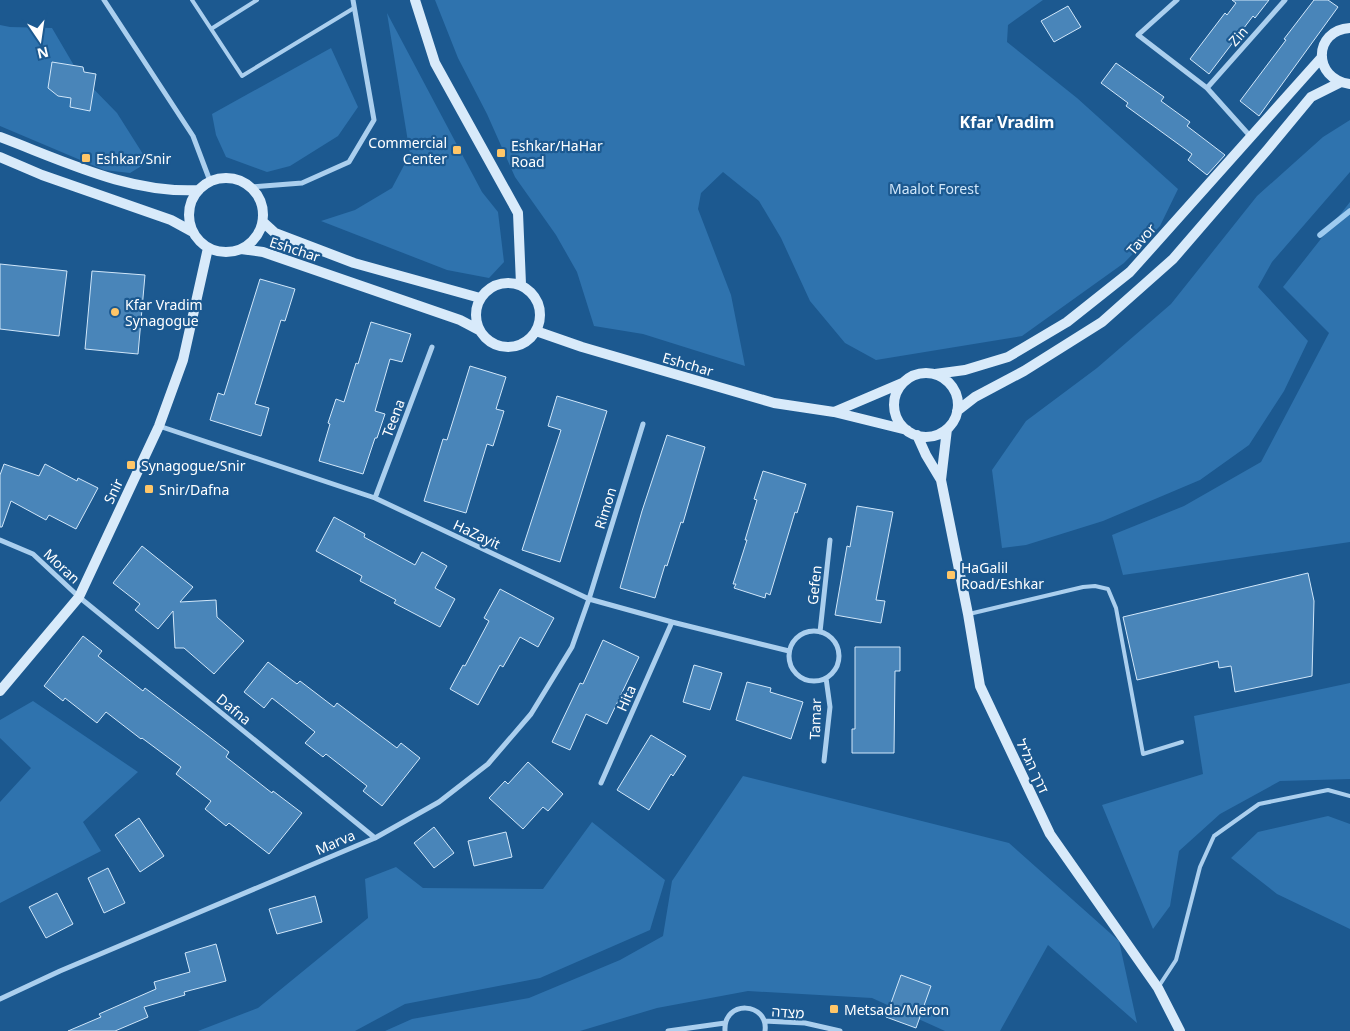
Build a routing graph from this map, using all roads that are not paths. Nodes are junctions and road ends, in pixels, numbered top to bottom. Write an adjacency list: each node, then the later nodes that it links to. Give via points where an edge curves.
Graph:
1 (104, 0): 18 (street, via 192,136)
2 (192, 0): 11 (lane)
3 (257, 0): 11 (lane)
4 (353, 0): 8 (street)
5 (415, 0): 25 (street, via 435,63 518,213)
6 (1177, 0): 14 (street, via 1138,35)
7 (1285, 0): 14 (street, Zin)
8 (354, 8): 11 (lane, via 242,76); 19 (street, via 374,120 349,162 302,183)
9 (1350, 18): 10 (street)
10 (1346, 28): 12 (street, via 1327,38)
11 (211, 29)
12 (1322, 57): 13 (street, via 1327,72); 15 (street, Tavor)
13 (1345, 83): 32 (street, via 1311,97 1173,259 1102,322 1024,371 975,397)
14 (1207, 88): 15 (street)
15 (1250, 136): 30 (street, Tavor, via 1130,272 1067,322 1008,357 965,370)
16 (0, 137): 20 (street, via 116,181 178,191)
17 (0, 157): 22 (street, via 171,220)
18 (210, 181): 19 (street, via 224,177); 20 (street)
19 (252, 187): 21 (street, via 260,198)
20 (199, 190): 22 (street, via 189,210)
21 (263, 222): 24 (street, via 251,243); 26 (street, Eshchar, via 274,233 354,263)
22 (193, 232): 23 (street)
23 (208, 248): 24 (street, via 219,252); 35 (street, Snir, via 183,360)
24 (241, 249): 27 (street, Eshchar, via 263,252 460,320)
25 (521, 284): 26 (street, via 502,282 486,290); 28 (street, via 537,299 540,315)
26 (480, 298): 27 (street, via 475,314)
27 (479, 330): 28 (street, via 493,344 503,347 522,344)
28 (536, 330): 33 (street, Eshchar, via 582,347 774,403)
29 (432, 347): 40 (street, Teena)
30 (935, 374): 31 (street, via 918,374); 32 (street, via 944,378 956,392)
31 (903, 383): 33 (street); 37 (street, via 894,406 899,422)
32 (957, 411): 36 (street)
33 (834, 412): 37 (street, Eshchar)
34 (643, 424): 44 (street, Rimon)
35 (159, 426): 40 (street, HaZayit); 43 (street, Snir)
36 (947, 429): 38 (street, via 928,436); 39 (street, דרך הגליל)
37 (907, 430): 38 (street)
38 (917, 435): 39 (street, דרך הגליל)
39 (941, 480): 45 (street, דרך הגליל)
40 (375, 498): 44 (street, HaZayit)
41 (0, 540): 43 (street, Moran, via 33,554)
42 (830, 540): 47 (street, Gefen)
43 (79, 598): 50 (street, Snir); 55 (street, Dafna)
44 (589, 599): 46 (street, HaZayit); 55 (street, Marva, via 572,646 531,714 488,764 439,802)
45 (968, 614): 51 (lane, via 1083,587 1108,589 1116,608 1143,754); 56 (street, דרך הגליל, via 980,686 1050,834)
46 (672, 622): 48 (street, HaZayit); 53 (street, Hita)
47 (820, 632): 48 (street, via 800,635); 49 (street, via 832,638 839,656 835,669)
48 (789, 651): 49 (street, via 792,669 799,676 817,681)
49 (826, 678): 52 (street, Tamar, via 830,707)
50 (0, 691)
51 (1182, 742)
52 (824, 761)
53 (601, 783)
54 (1350, 796): 56 (lane, via 1328,790 1259,804 1214,836 1200,867 1176,960)
55 (374, 838): 57 (street, Marva)
56 (1158, 988): 64 (street, דרך הגליל)
57 (0, 999)
58 (764, 1021): 59 (street, via 758,1012 747,1008 731,1013); 62 (street); 63 (street, מצדה, via 805,1023)
59 (725, 1024): 60 (street); 61 (street)
60 (668, 1031)
61 (726, 1031)
62 (765, 1031)
63 (840, 1031)
64 (1180, 1031)

